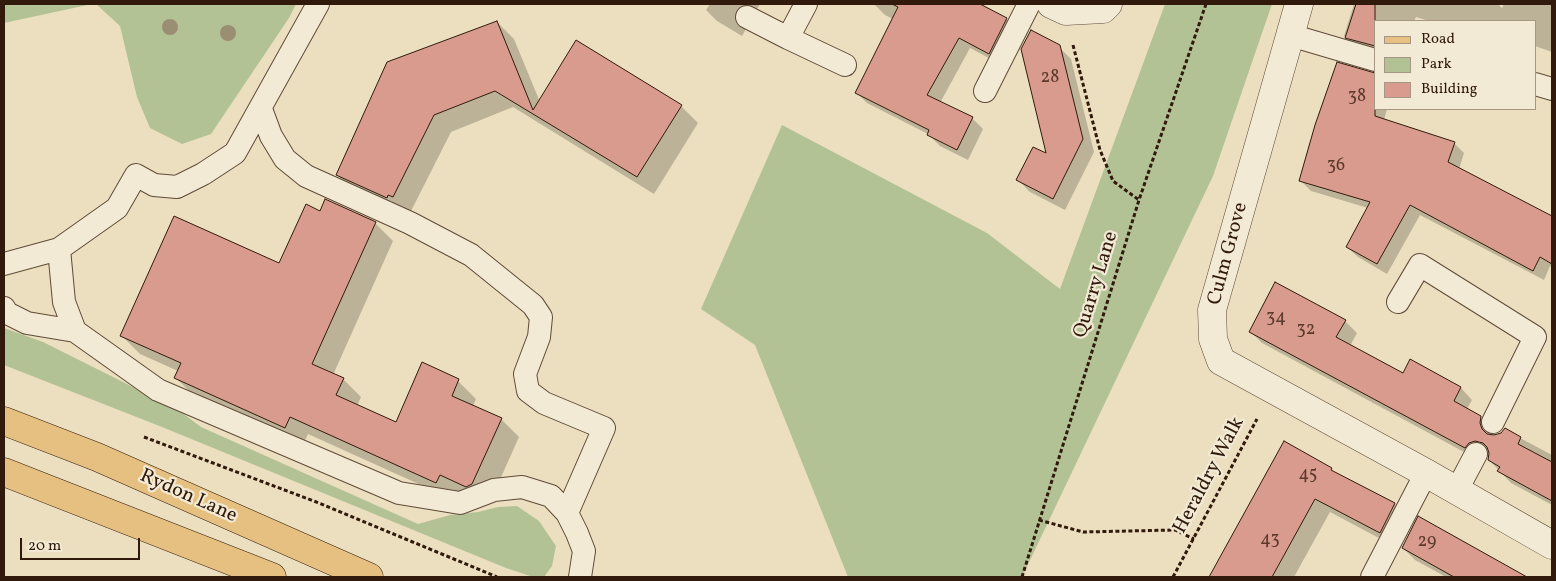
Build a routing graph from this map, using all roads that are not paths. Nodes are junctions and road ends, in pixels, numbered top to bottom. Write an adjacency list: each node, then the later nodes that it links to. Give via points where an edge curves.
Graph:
1 (318, 4): 15 (lane)
2 (806, 4): 9 (lane)
3 (1029, 4): 14 (lane)
4 (1108, 4): 6 (street, via 1103,9)
5 (1299, 4): 8 (street, Culm Grove)
6 (1059, 7)
7 (747, 17): 9 (lane)
8 (1290, 35): 10 (lane); 25 (street, Culm Grove, via 1212,310 1213,339 1221,361)
9 (788, 38): 11 (lane)
10 (1374, 60)
11 (845, 65)
12 (1536, 84): 13 (lane)
13 (1552, 89)
14 (984, 90)
15 (261, 109): 16 (lane, via 236,153 177,187 154,185 136,175 117,208); 27 (lane, via 271,136 285,159 306,176 410,223 471,255 533,305 541,317 539,337 525,374 528,392 544,403 604,428)
16 (59, 249): 17 (lane); 20 (lane, via 64,302)
17 (4, 264)
18 (1398, 302): 22 (lane, via 1420,265 1535,337)
19 (4, 308): 20 (lane, via 7,313 27,323)
20 (74, 331): 27 (lane, via 158,390 399,493 460,503 494,490 522,487 551,496)
21 (4, 421): 30 (main road, Rydon Lane, via 97,457)
22 (1492, 422)
23 (1476, 454): 26 (lane)
24 (4, 472): 29 (main road, Rydon Lane)
25 (1426, 473): 26 (street, Culm Grove); 32 (lane)
26 (1457, 490): 28 (street, Culm Grove)
27 (567, 513): 31 (lane, via 584,551)
28 (1552, 545)
29 (272, 577)
30 (369, 577)
31 (580, 577)
32 (1372, 577)

